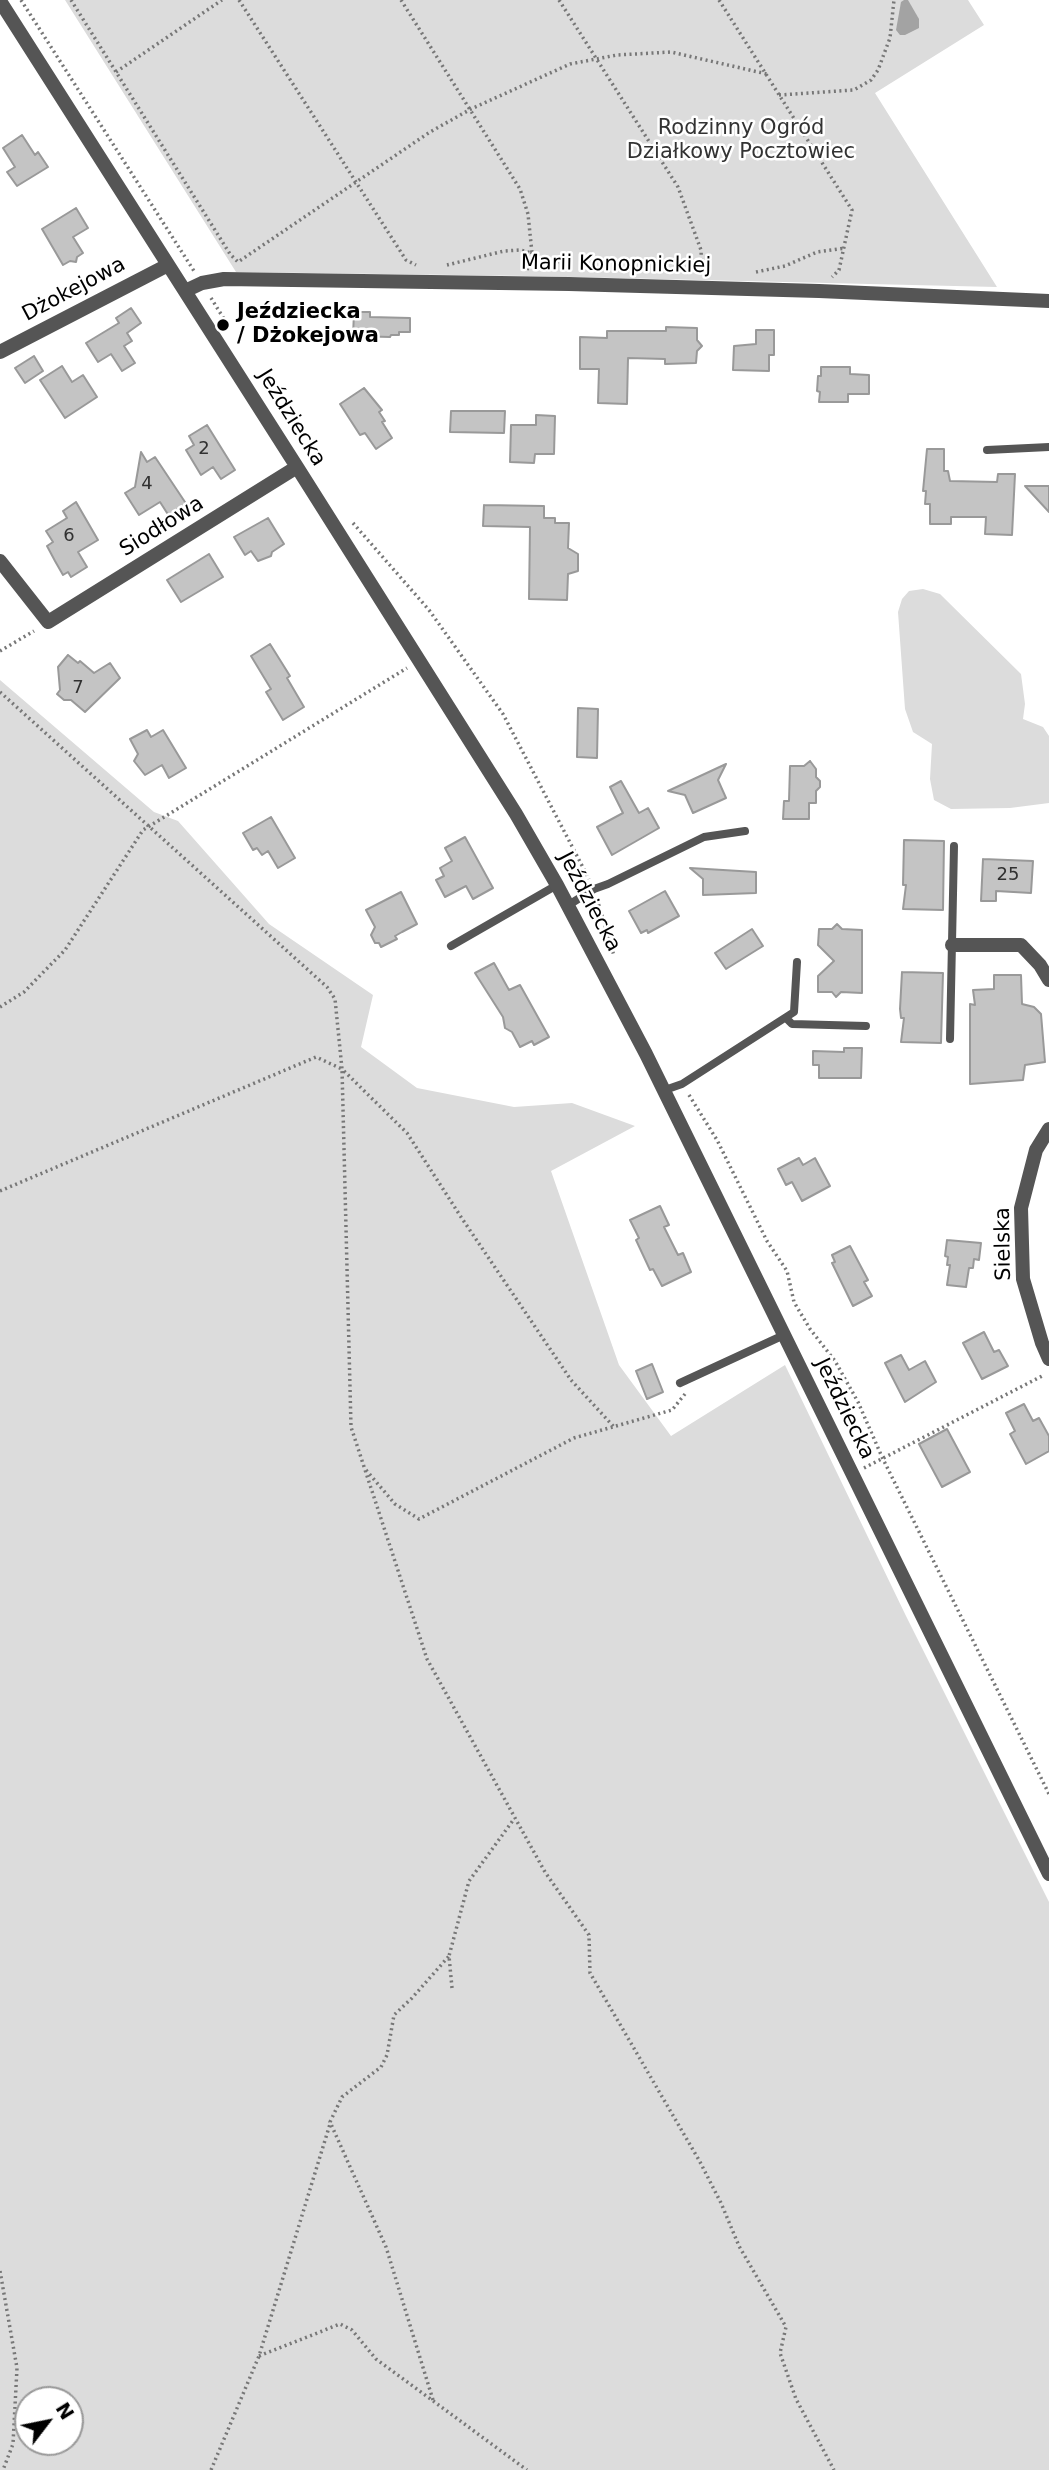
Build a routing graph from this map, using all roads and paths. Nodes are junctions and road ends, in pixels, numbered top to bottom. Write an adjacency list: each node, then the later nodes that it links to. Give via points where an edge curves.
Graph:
1 (71, 0): 10 (path)
2 (222, 0): 10 (path)
3 (239, 0): 14 (path)
4 (401, 0): 13 (path)
5 (559, 0): 9 (path)
6 (719, 0): 11 (path)
7 (894, 0): 12 (path, via 888,45 871,80 854,90)
8 (0, 1): 17 (street, Jeździecka)
9 (597, 59): 11 (path, via 671,52); 13 (path, via 570,64); 22 (path, via 678,187 701,250)
10 (116, 72): 14 (path, via 238,262)
11 (767, 74): 12 (path)
12 (779, 95): 15 (path, via 852,210)
13 (471, 109): 14 (path); 16 (path, via 520,189)
14 (356, 182): 19 (path, via 406,260)
15 (845, 248): 21 (path); 25 (path, via 839,270)
16 (532, 253): 18 (path, via 504,251); 20 (path); 23 (path)
17 (168, 265): 24 (street, Jeździecka); 27 (street, Dżokejowa)
18 (436, 267)
19 (424, 268)
20 (579, 269)
21 (747, 272)
22 (702, 274)
23 (522, 283): 24 (street, Marii Konopnickiej, via 224,279); 25 (street, Marii Konopnickiej)
24 (185, 291): 30 (street, Jeździecka)
25 (819, 291): 26 (street, Marii Konopnickiej)
26 (1049, 301)
27 (0, 352)
28 (1049, 447): 29 (lane)
29 (987, 450)
30 (297, 467): 32 (street, Siodłowa); 34 (street, Jeździecka)
31 (0, 561): 32 (street)
32 (48, 622): 33 (path)
33 (0, 651)
34 (418, 661): 36 (path); 39 (street, Jeździecka)
35 (0, 692): 36 (path)
36 (149, 826): 45 (path, via 65,950 24,992); 49 (path, via 327,987 335,999)
37 (746, 831): 40 (lane, via 704,837)
38 (954, 846): 41 (lane)
39 (557, 884): 40 (street, Jeździecka); 42 (lane)
40 (567, 906): 50 (street, Jeździecka)
41 (952, 945): 44 (street, via 1021,945); 48 (lane)
42 (451, 946)
43 (797, 962): 46 (lane, via 794,1012)
44 (1049, 980)
45 (0, 1007)
46 (786, 1018): 47 (lane, via 792,1024); 50 (lane, via 682,1084)
47 (866, 1026)
48 (950, 1039)
49 (342, 1069): 52 (path, via 316,1057); 58 (path, via 407,1133 571,1380); 59 (path, via 351,1427)
50 (663, 1091): 53 (street, Jeździecka)
51 (1049, 1129): 54 (street, Sielska, via 1036,1150 1021,1208 1023,1279)
52 (0, 1191)
53 (784, 1335): 56 (lane); 60 (street, Jeździecka)
54 (1049, 1359)
55 (1049, 1372): 60 (path)
56 (701, 1373): 57 (lane); 58 (path, via 672,1410)
57 (680, 1383)
58 (614, 1427): 59 (path, via 574,1438 419,1519 395,1504)
59 (364, 1469): 61 (path, via 427,1659)
60 (853, 1475): 62 (street, Jeździecka)
61 (514, 1819): 63 (path, via 468,1881); 72 (path, via 589,1935 590,1973 699,2160 739,2246 786,2327 780,2353 796,2399)
62 (1049, 1874)
63 (449, 1955): 64 (path); 65 (path, via 394,2015 381,2067 342,2097)
64 (452, 1988)
65 (330, 2122): 67 (path); 68 (path, via 386,2247)
66 (0, 2271): 69 (path, via 17,2368 13,2444)
67 (258, 2356): 68 (path, via 340,2324 352,2330 376,2359); 70 (path)
68 (433, 2400): 71 (path)
69 (3, 2470)
70 (211, 2470)
71 (527, 2470)
72 (834, 2470)

